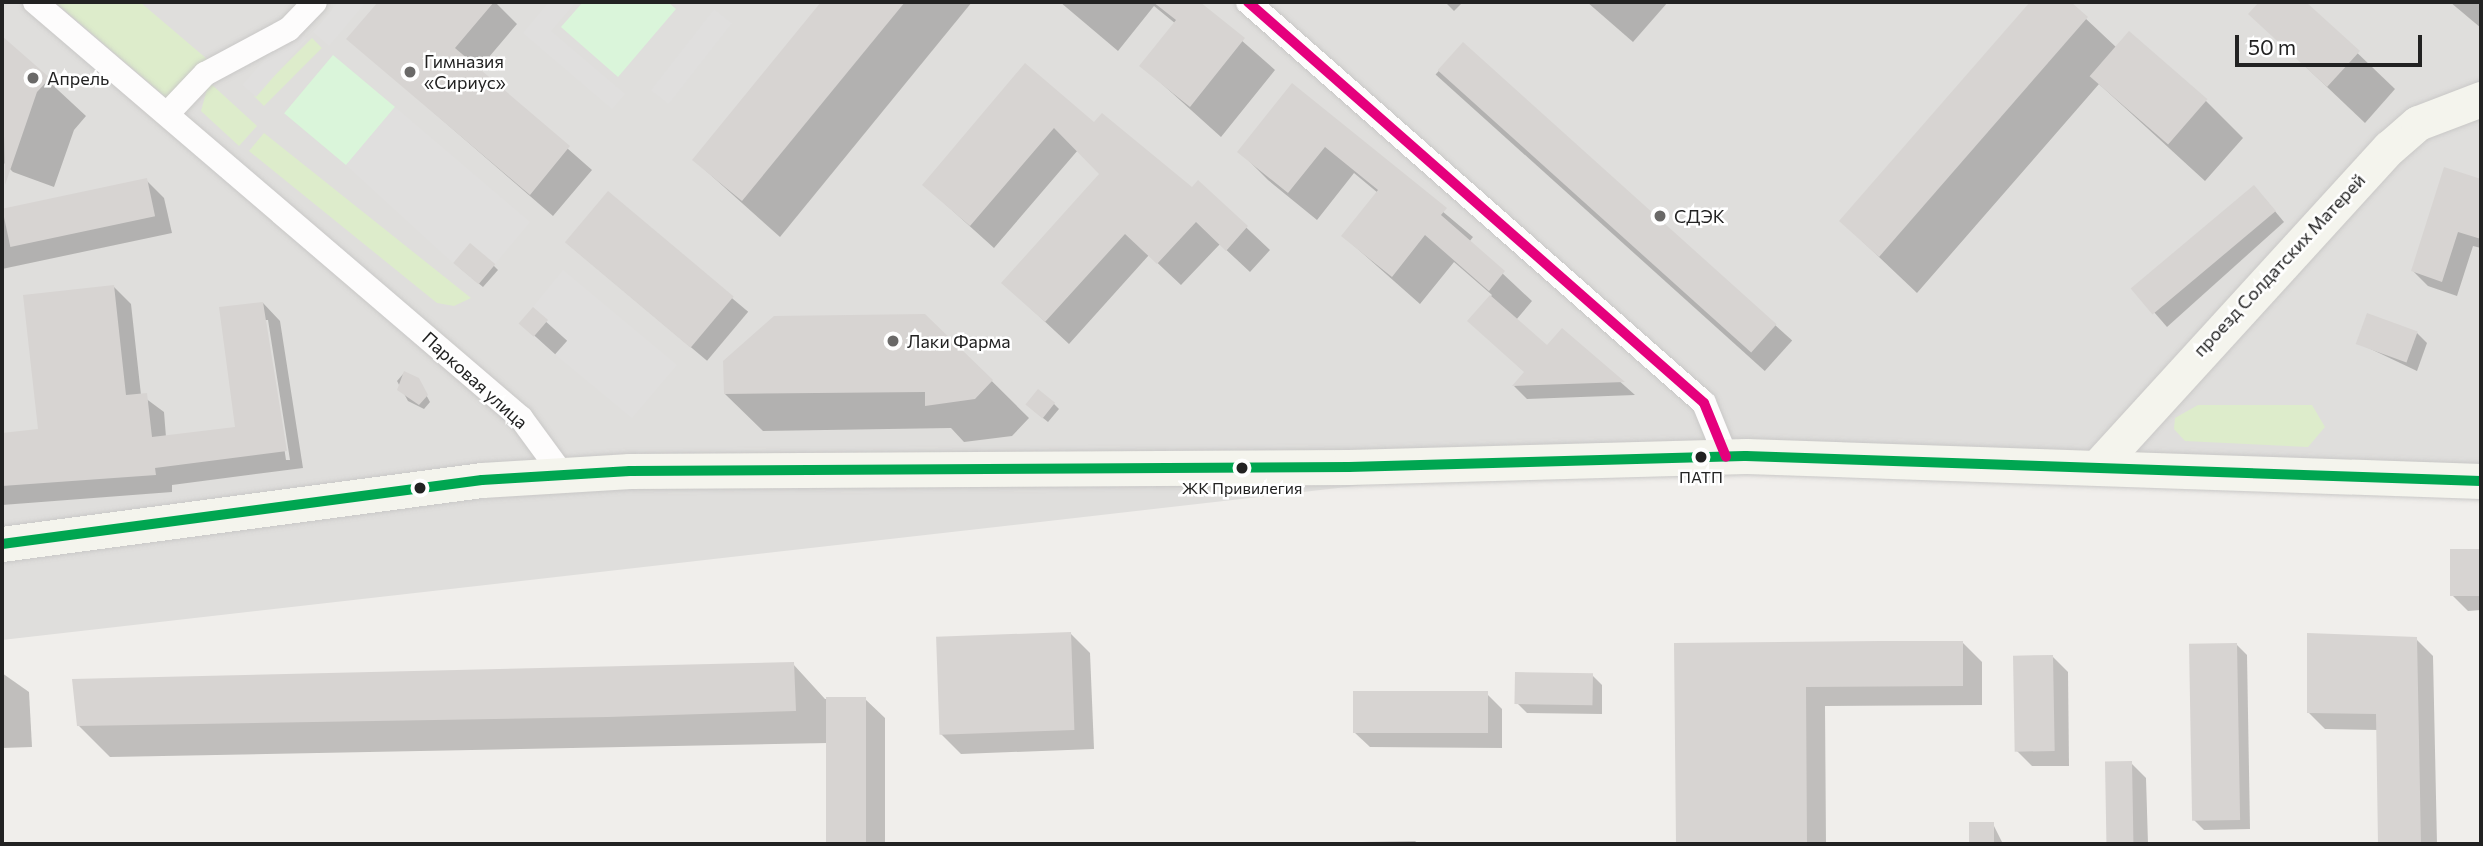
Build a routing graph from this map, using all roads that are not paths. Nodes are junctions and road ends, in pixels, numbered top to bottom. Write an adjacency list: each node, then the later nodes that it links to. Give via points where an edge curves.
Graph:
1 (35, 2): 5 (street, Парковая улица)
2 (315, 2): 5 (street, via 289,29 205,74)
3 (1248, 2): 6 (street, via 1704,403)
4 (2481, 99): 7 (main road, проезд Солдатских Матерей, via 2418,123 2389,148)
5 (167, 113): 8 (street, Парковая улица, via 522,418)
6 (1726, 457): 7 (main road); 8 (main road)
7 (2101, 463): 9 (main road)
8 (562, 474): 10 (main road)
9 (2481, 481)
10 (2, 544)

